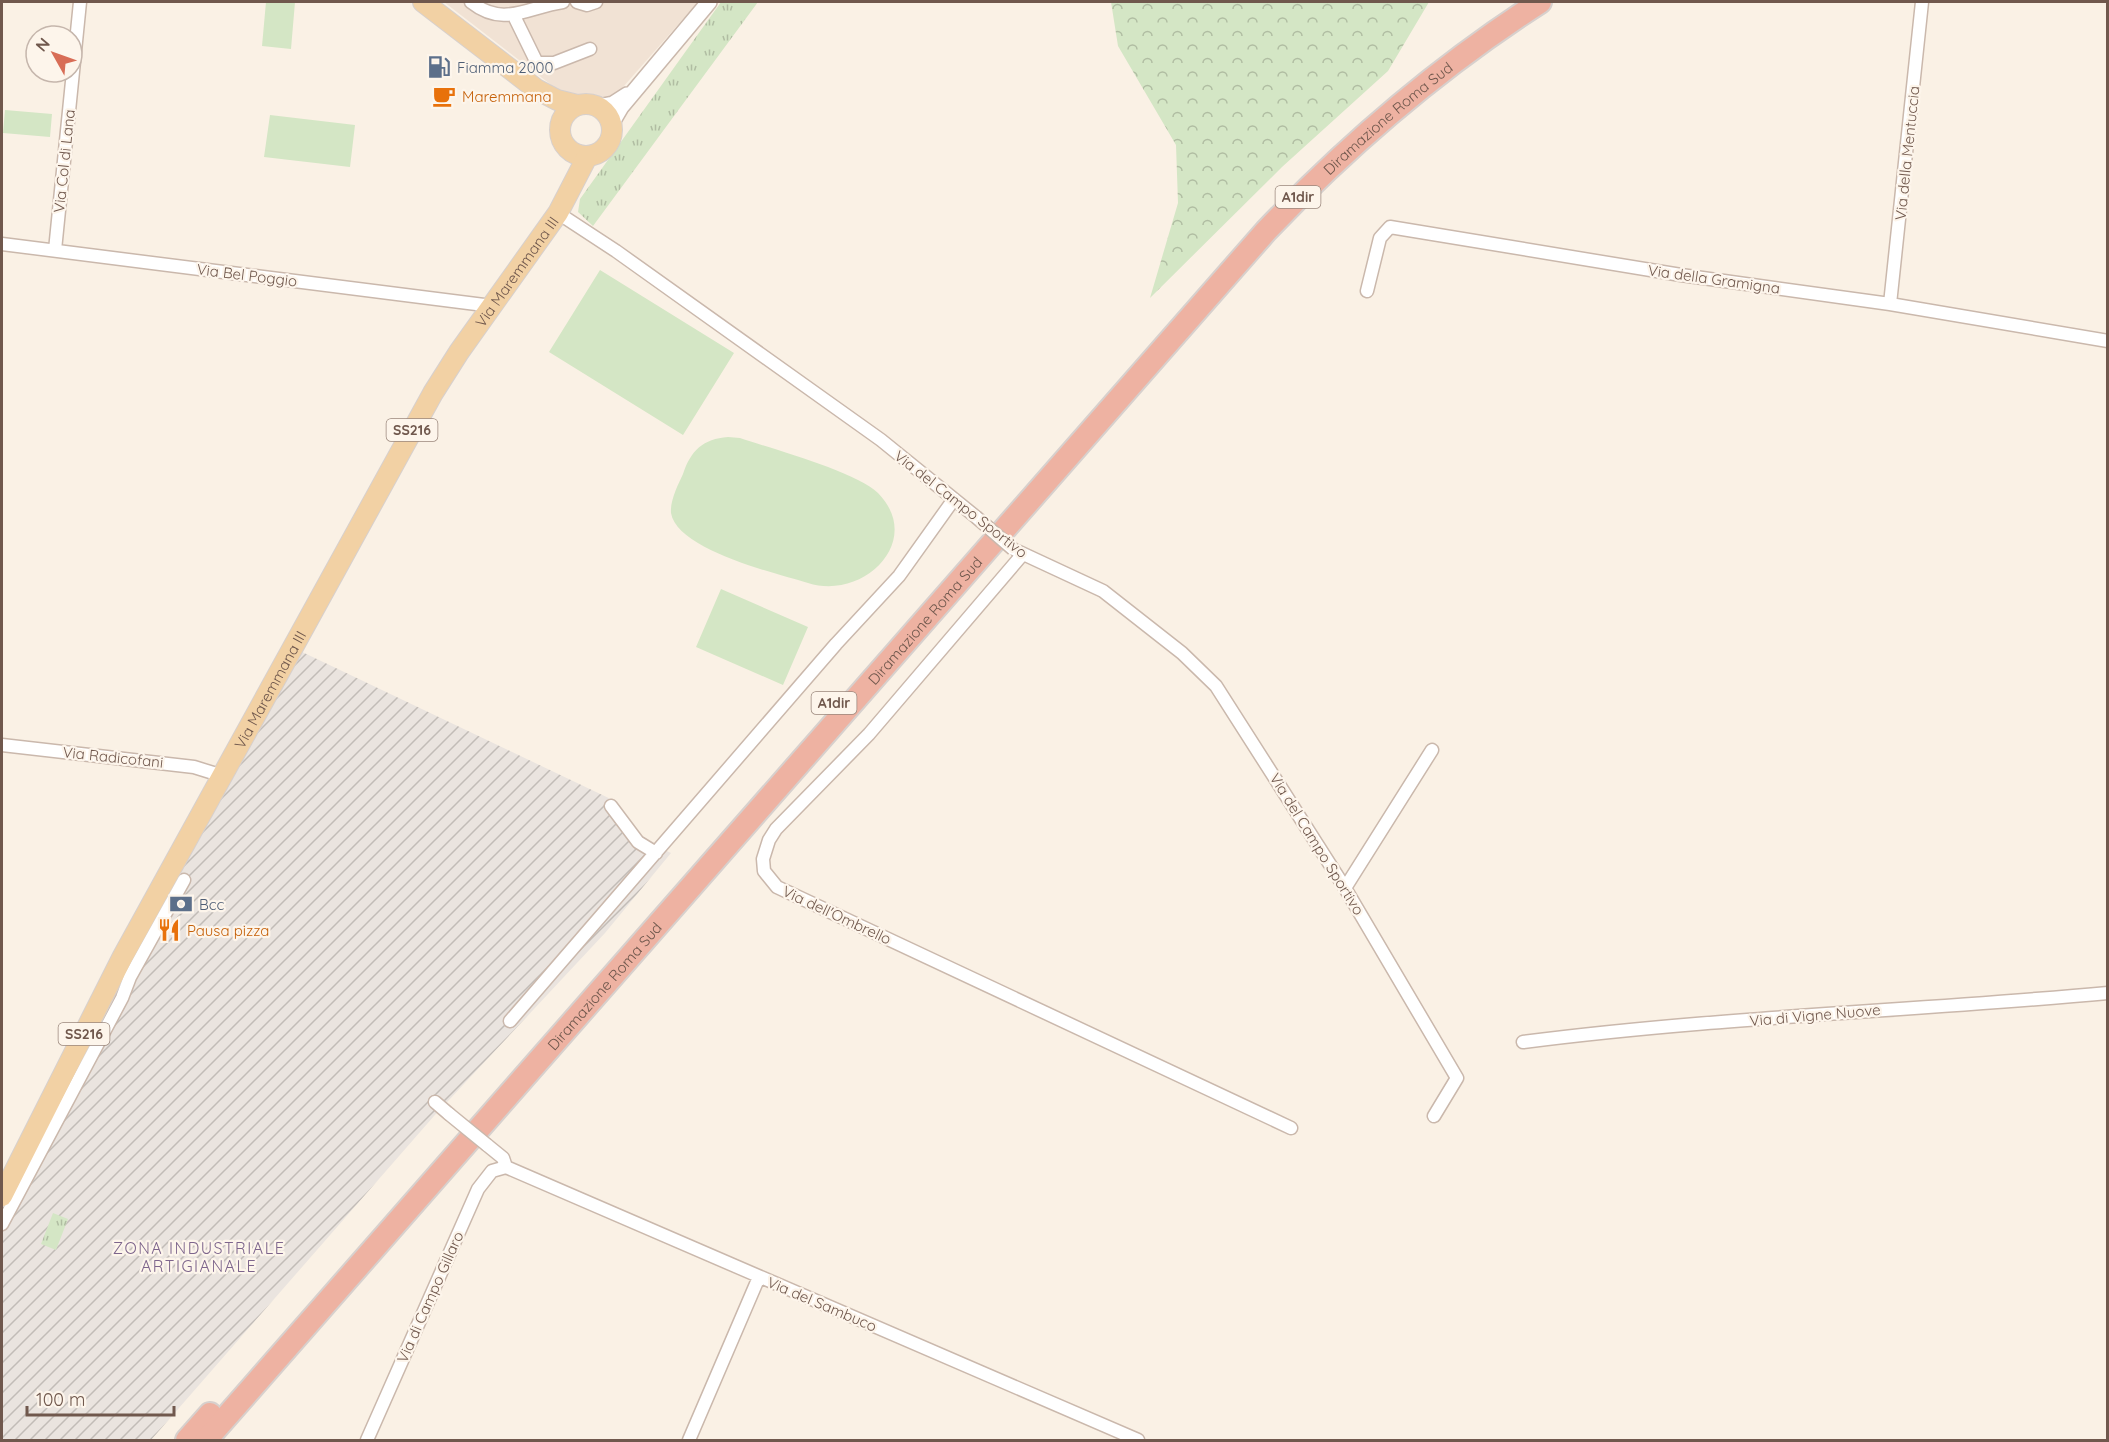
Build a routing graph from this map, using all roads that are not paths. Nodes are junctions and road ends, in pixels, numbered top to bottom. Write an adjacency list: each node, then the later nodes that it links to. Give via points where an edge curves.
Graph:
1 (80, 2): 23 (street, Via Col di Lana)
2 (423, 2): 14 (main road, Via Maremmana III / SS216)
3 (471, 2): 11 (street, via 492,14)
4 (563, 2): 11 (street)
5 (578, 2): 6 (street)
6 (596, 2)
7 (1516, 2): 47 (highway, Diramazione Roma Sud / A1dir, via 1440,56 1374,110 1251,226)
8 (1540, 2): 48 (highway, Diramazione Roma Sud / A1dir, via 1417,89 1340,156 1266,231)
9 (1922, 2): 25 (street, Via della Mentuccia)
10 (704, 6): 13 (street)
11 (513, 14): 12 (street, via 532,57 540,64 554,63)
12 (590, 49)
13 (637, 88): 16 (street, via 616,102); 17 (street)
14 (536, 89): 15 (main road, Via Maremmana III / SS216); 18 (main road, Via Maremmana III / SS216)
15 (577, 105): 16 (main road, Via Maremmana III / SS216); 18 (main road, via 566,113)
16 (598, 107): 17 (main road)
17 (611, 124): 20 (main road, Via Maremmana III / SS216, via 604,150)
18 (560, 125): 19 (main road, Via Maremmana III / SS216, via 560,138)
19 (568, 150): 20 (main road); 21 (main road, Via Maremmana III / SS216, via 570,172)
20 (587, 157): 21 (main road, Via Maremmana III / SS216)
21 (562, 207): 26 (main road, Via Maremmana III / SS216); 28 (street, Via del Campo Sportivo, via 616,251 881,440)
22 (2, 244): 23 (street, Via Bel Poggio)
23 (55, 250): 26 (street, Via Bel Poggio)
24 (1367, 291): 25 (street, Via della Gramigna, via 1380,238 1390,227 1681,275)
25 (1890, 304): 27 (street, Via della Gramigna)
26 (492, 306): 32 (main road, Via Maremmana III / SS216, via 432,393)
27 (2108, 341)
28 (954, 499): 29 (street, Via del Campo Sportivo, bridge); 34 (street, via 899,576)
29 (1018, 552): 36 (street, Via del Campo Sportivo, via 1103,591 1205,675 1246,731); 42 (street, Via dell'Ombrello, via 869,734 776,829 764,850 764,871 777,887)
30 (2, 745): 32 (street, Via Radicofani, via 194,767)
31 (1432, 750): 36 (street)
32 (223, 776): 44 (main road, Via Maremmana III / SS216, via 123,956)
33 (611, 806): 34 (street, via 633,836)
34 (656, 853): 38 (street)
35 (184, 880): 45 (street)
36 (1345, 888): 41 (street, Via del Campo Sportivo, via 1457,1078)
37 (2108, 993): 39 (street, Via di Vigne Nuove)
38 (510, 1021)
39 (1523, 1042)
40 (435, 1102): 43 (street, bridge, via 503,1158)
41 (1434, 1116)
42 (1290, 1128)
43 (506, 1167): 46 (street, Via del Sambuco); 49 (street, Via di Campo Gillaro, via 492,1171 478,1189)
44 (2, 1196)
45 (2, 1224)
46 (759, 1277): 50 (street); 51 (street, Via del Sambuco)
47 (187, 1440)
48 (206, 1440)
49 (368, 1440)
50 (689, 1440)
51 (1138, 1440)

